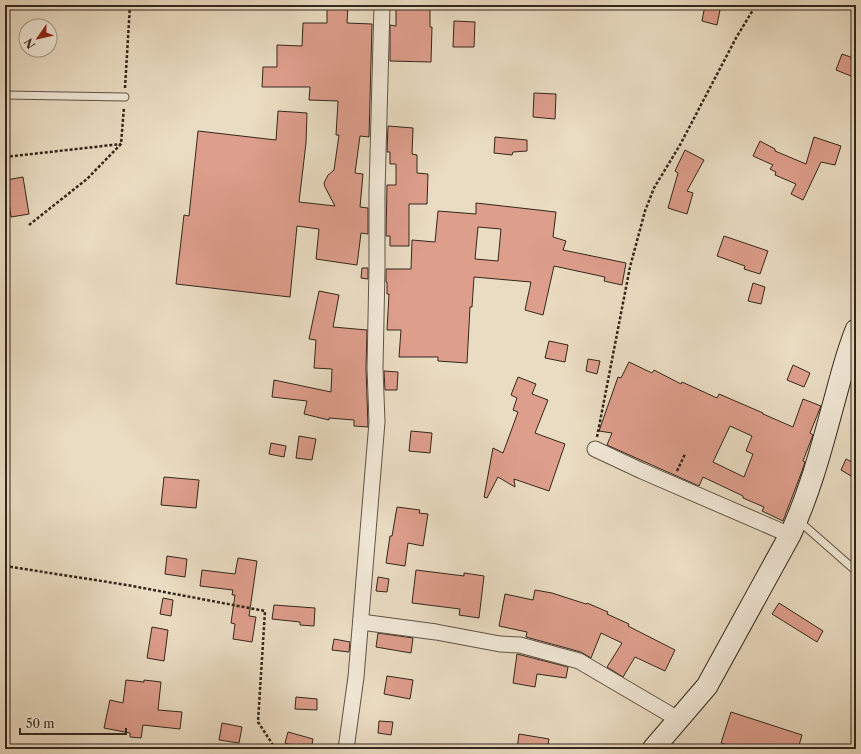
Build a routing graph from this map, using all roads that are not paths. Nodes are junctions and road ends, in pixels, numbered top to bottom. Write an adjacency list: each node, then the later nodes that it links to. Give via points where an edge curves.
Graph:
1 (382, 5): 8 (street, via 377,191 377,422)
2 (5, 96): 3 (lane)
3 (125, 97)
4 (854, 343): 6 (street, via 825,438)
5 (595, 449): 6 (street, via 671,483)
6 (793, 527): 7 (lane); 9 (street, via 707,686)
7 (856, 571)
8 (361, 622): 9 (street, via 520,645 579,660); 10 (street)
9 (678, 719): 11 (street)
10 (346, 749)
11 (653, 749)

